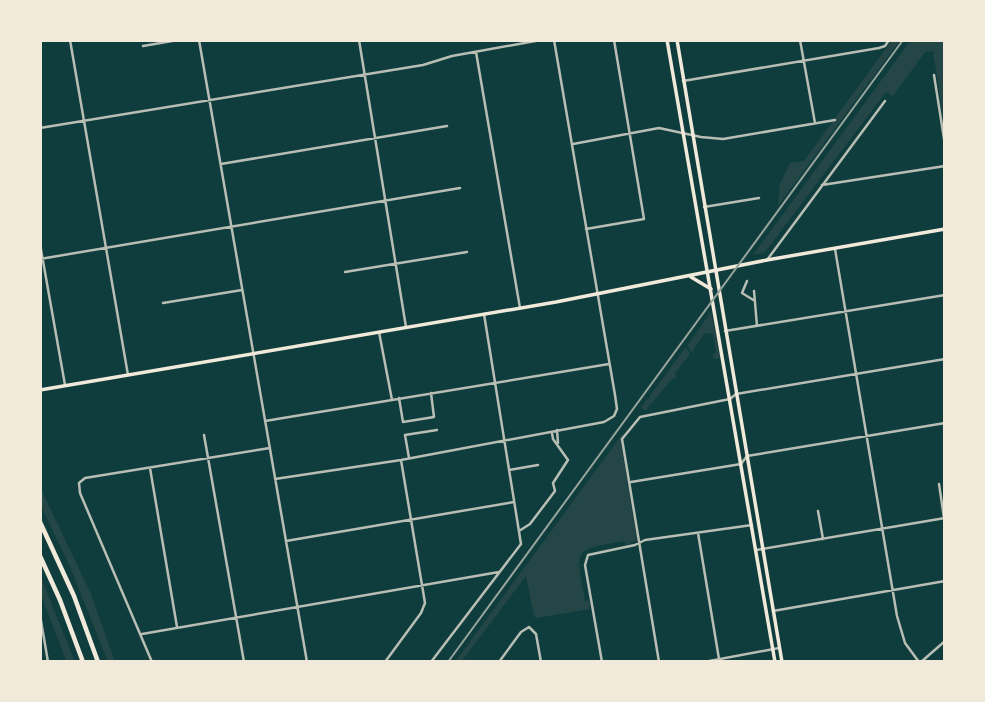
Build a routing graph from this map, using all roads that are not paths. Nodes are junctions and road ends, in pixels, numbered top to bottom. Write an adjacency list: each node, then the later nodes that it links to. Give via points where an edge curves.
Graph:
1 (70, 40): 20 (street)
2 (178, 40): 12 (street)
3 (199, 40): 19 (street)
4 (359, 40): 15 (street)
5 (541, 40): 13 (street)
6 (554, 40): 29 (street)
7 (614, 40): 25 (street)
8 (667, 40): 26 (main road)
9 (677, 40): 17 (main road)
10 (800, 40): 14 (street)
11 (889, 40): 14 (street, via 885,46)
12 (143, 46)
13 (475, 51): 15 (street); 61 (street)
14 (804, 61): 17 (street); 22 (street)
15 (365, 75): 19 (street); 28 (street)
16 (934, 75): 30 (street)
17 (683, 81): 27 (main road)
18 (885, 100): 33 (street)
19 (210, 102): 20 (street); 31 (street)
20 (84, 120): 24 (street); 43 (street)
21 (835, 120): 22 (street)
22 (815, 123): 27 (street, via 723,139)
23 (447, 126): 28 (street)
24 (40, 128)
25 (629, 134): 26 (street, via 659,128); 29 (street); 40 (street, via 644,219)
26 (684, 134): 27 (street); 38 (main road)
27 (692, 136): 37 (main road)
28 (375, 138): 31 (street); 36 (street)
29 (572, 144): 40 (street)
30 (945, 145)
31 (221, 164): 39 (street)
32 (945, 166): 33 (street)
33 (822, 184): 47 (street)
34 (460, 188): 36 (street)
35 (759, 198): 37 (street)
36 (386, 200): 39 (street); 48 (street)
37 (704, 207): 38 (main road); 49 (main road)
38 (697, 208): 51 (main road)
39 (231, 226): 43 (street); 55 (street)
40 (586, 229): 57 (street)
41 (945, 229): 44 (main road)
42 (40, 244): 46 (street)
43 (106, 248): 46 (street); 72 (street)
44 (835, 248): 47 (main road); 62 (street)
45 (467, 252): 48 (street)
46 (41, 258): 74 (street)
47 (767, 260): 49 (main road)
48 (396, 264): 50 (street); 65 (street)
49 (714, 271): 51 (main road); 66 (main road)
50 (345, 272)
51 (708, 272): 52 (main road); 54 (main road)
52 (689, 276): 54 (main road); 57 (main road)
53 (747, 281): 59 (street, via 742,293)
54 (711, 289): 80 (main road)
55 (242, 290): 60 (street); 68 (street)
56 (754, 291): 59 (street)
57 (597, 294): 61 (main road); 70 (street)
58 (945, 295): 62 (street)
59 (755, 301): 64 (street)
60 (163, 303)
61 (520, 308): 63 (main road)
62 (847, 311): 64 (street); 71 (street)
63 (484, 314): 65 (main road); 73 (street)
64 (757, 326): 66 (street)
65 (406, 327): 67 (main road)
66 (725, 331): 77 (main road)
67 (379, 332): 68 (main road); 79 (street)
68 (253, 354): 72 (main road); 81 (street)
69 (945, 359): 71 (street)
70 (609, 364): 73 (street); 84 (street, via 617,409 614,416)
71 (857, 373): 77 (street); 87 (street)
72 (128, 375): 74 (main road)
73 (495, 382): 76 (street); 88 (street)
74 (65, 385): 75 (main road)
75 (40, 390)
76 (431, 393): 78 (street); 78 (street, via 435,417 403,422)
77 (737, 394): 80 (street); 91 (main road)
78 (399, 398): 79 (street)
79 (392, 400): 81 (street)
80 (730, 400): 95 (main road); 100 (street, via 640,417 622,439)
81 (265, 421): 90 (street)
82 (945, 423): 87 (street)
83 (437, 430): 93 (street, via 405,435)
84 (557, 430): 85 (street); 89 (street)
85 (552, 431): 88 (street); 89 (street)
86 (204, 435): 92 (street)
87 (868, 436): 91 (street); 108 (street)
88 (505, 439): 93 (street); 98 (street)
89 (558, 443): 109 (street, via 568,460 553,483 555,491)
90 (270, 448): 92 (street); 99 (street)
91 (747, 456): 95 (street); 114 (main road)
92 (209, 458): 97 (street); 124 (street)
93 (409, 458): 94 (street)
94 (401, 460): 99 (street); 105 (street)
95 (741, 464): 100 (street); 107 (main road)
96 (538, 465): 98 (street)
97 (150, 468): 125 (street); 126 (street, via 85,478 79,483)
98 (509, 470): 102 (street)
99 (275, 479): 112 (street)
100 (630, 482): 113 (street)
101 (939, 484): 104 (street)
102 (515, 502): 105 (street); 109 (street)
103 (818, 511): 111 (street)
104 (945, 518): 108 (street)
105 (412, 520): 112 (street); 119 (street)
106 (40, 522): 135 (highway)
107 (752, 525): 110 (street); 115 (main road)
108 (883, 528): 111 (street); 120 (street)
109 (519, 531): 117 (street, via 521,544)
110 (698, 533): 113 (street); 132 (street)
111 (823, 539): 114 (street)
112 (286, 541): 121 (street)
113 (640, 543): 143 (street, via 586,556); 144 (street)
114 (763, 549): 115 (street); 122 (main road)
115 (756, 550): 131 (main road)
116 (40, 556): 134 (highway)
117 (499, 572): 119 (street); 140 (street)
118 (945, 581): 120 (street)
119 (422, 583): 121 (street); 139 (street, via 424,608)
120 (893, 590): 122 (street); 148 (street, via 903,638)
121 (297, 606): 124 (street); 138 (street)
122 (773, 611): 130 (main road)
123 (40, 615): 128 (street)
124 (236, 617): 125 (street); 137 (street)
125 (177, 627): 126 (street)
126 (142, 634): 136 (street)
127 (945, 641): 148 (street)
128 (46, 647): 129 (street); 133 (street)
129 (40, 648)
130 (779, 648): 131 (street); 147 (main road)
131 (772, 650): 132 (street); 146 (main road)
132 (719, 659): 145 (street)
133 (48, 662)
134 (83, 662)
135 (99, 662)
136 (152, 662)
137 (244, 662)
138 (307, 662)
139 (385, 662)
140 (432, 662)
141 (499, 662): 142 (street, via 523,630 532,628)
142 (541, 662)
143 (602, 662)
144 (659, 662)
145 (704, 662)
146 (775, 662)
147 (782, 662)
148 (920, 662)

